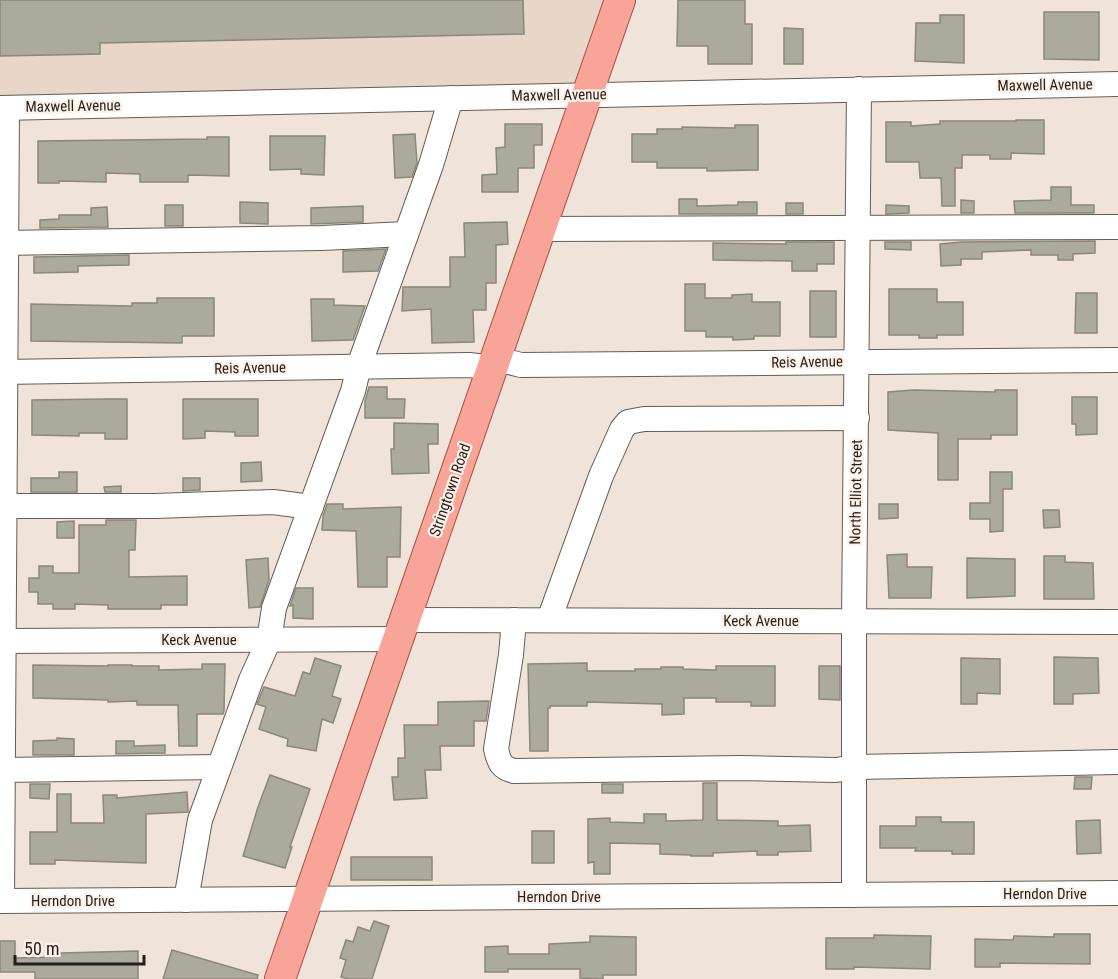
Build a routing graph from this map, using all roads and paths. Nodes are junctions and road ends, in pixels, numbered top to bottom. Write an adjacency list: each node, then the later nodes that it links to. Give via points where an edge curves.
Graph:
1 (620, 0): 4 (main road, Stringtown Road)
2 (1118, 84): 3 (street, Maxwell Avenue)
3 (859, 89): 4 (street, Maxwell Avenue); 8 (street, North Elliot Street)
4 (587, 94): 5 (street, Maxwell Avenue); 9 (main road, Stringtown Road)
5 (451, 98): 6 (street, Maxwell Avenue); 10 (street)
6 (4, 108): 11 (street)
7 (1118, 226): 8 (street)
8 (858, 228): 9 (street); 14 (street, North Elliot Street)
9 (540, 229): 12 (main road, Stringtown Road)
10 (406, 234): 11 (street); 15 (street)
11 (3, 243): 16 (street)
12 (498, 355): 14 (street, Reis Avenue, via 521,365); 17 (main road, Stringtown Road)
13 (1118, 360): 14 (street, Reis Avenue)
14 (857, 362): 18 (street, North Elliot Street)
15 (359, 366): 16 (street, Reis Avenue); 17 (street, Reis Avenue, via 478,366 486,370); 20 (street)
16 (3, 372): 19 (street)
17 (487, 384): 25 (main road, Stringtown Road)
18 (857, 418): 22 (street, via 644,418 628,422 601,476); 23 (street, North Elliot Street)
19 (2, 506): 20 (street, via 155,507 273,502); 27 (street)
20 (311, 507): 26 (street, via 274,608)
21 (514, 620): 22 (street, Keck Avenue); 25 (street, Keck Avenue); 30 (street, via 496,749 500,764 506,769)
22 (549, 620): 23 (street, Keck Avenue)
23 (854, 621): 24 (street, Keck Avenue); 30 (street, North Elliot Street)
24 (1118, 622)
25 (401, 629): 26 (street, Keck Avenue); 34 (main road, Stringtown Road)
26 (269, 640): 27 (street, Keck Avenue); 29 (street)
27 (2, 641): 31 (street)
28 (1118, 762): 30 (street)
29 (219, 767): 31 (street); 35 (street, via 200,820)
30 (855, 767): 33 (street, North Elliot Street)
31 (2, 770): 36 (street)
32 (1118, 893): 33 (street, Herndon Drive)
33 (854, 895): 34 (street, Herndon Drive)
34 (307, 899): 35 (street, Herndon Drive); 37 (main road, Stringtown Road)
35 (186, 900): 36 (street, Herndon Drive)
36 (1, 901)
37 (280, 979)

